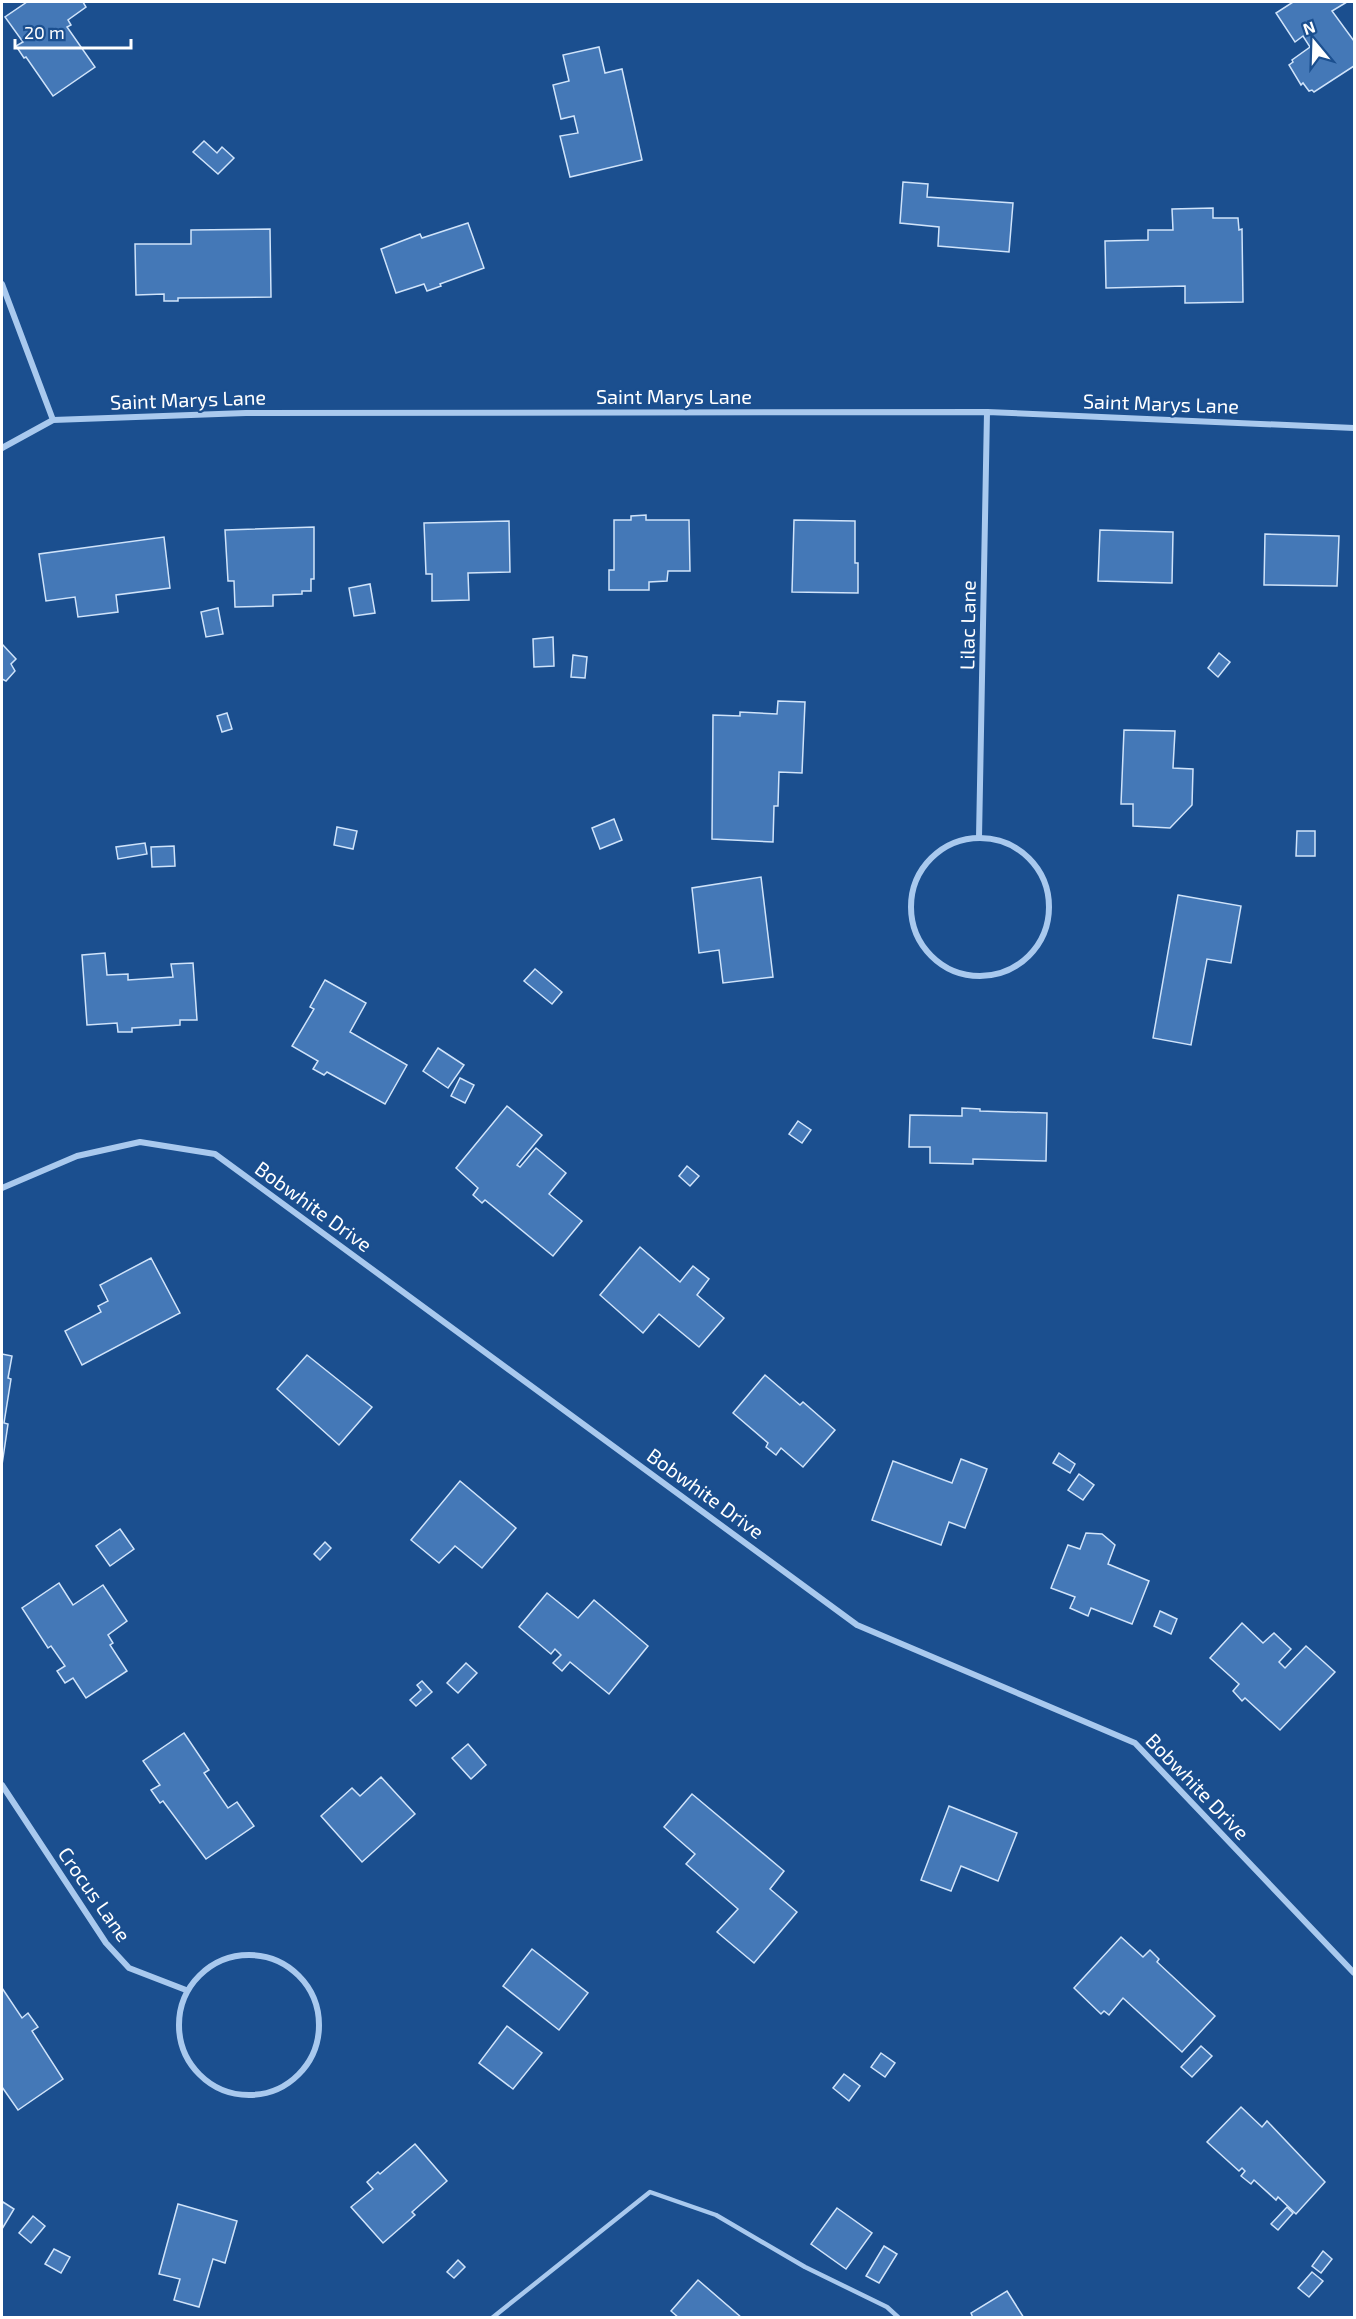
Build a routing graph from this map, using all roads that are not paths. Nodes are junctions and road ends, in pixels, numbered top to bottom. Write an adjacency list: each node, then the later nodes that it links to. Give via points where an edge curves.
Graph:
1 (2, 284): 3 (street)
2 (987, 412): 3 (street, Saint Marys Lane, via 246,413); 4 (street, Saint Marys Lane); 6 (street, Lilac Lane)
3 (53, 420): 5 (street, Saint Marys Lane)
4 (1354, 428)
5 (2, 448)
6 (979, 838): 6 (street, via 956,842 935,854 919,873 911,896 911,920 919,943 939,964 961,975 986,977 1017,966 1035,950 1046,928 1050,904 1044,880 1031,861 1012,845)
7 (2, 1188): 9 (street, Bobwhite Drive, via 77,1156 140,1142 215,1154 857,1625 1135,1743)
8 (2, 1785): 10 (street, Crocus Lane, via 121,1960 129,1968)
9 (1354, 1973)
10 (186, 1990): 10 (street, via 178,2013 182,2050 194,2071 213,2087 237,2095 271,2092 293,2081 312,2057 319,2034 318,2009 310,1990 294,1971 273,1958 249,1954 224,1959 203,1971)
11 (492, 2318): 12 (lane, via 650,2192 716,2215 805,2267 887,2307)
12 (899, 2318)

